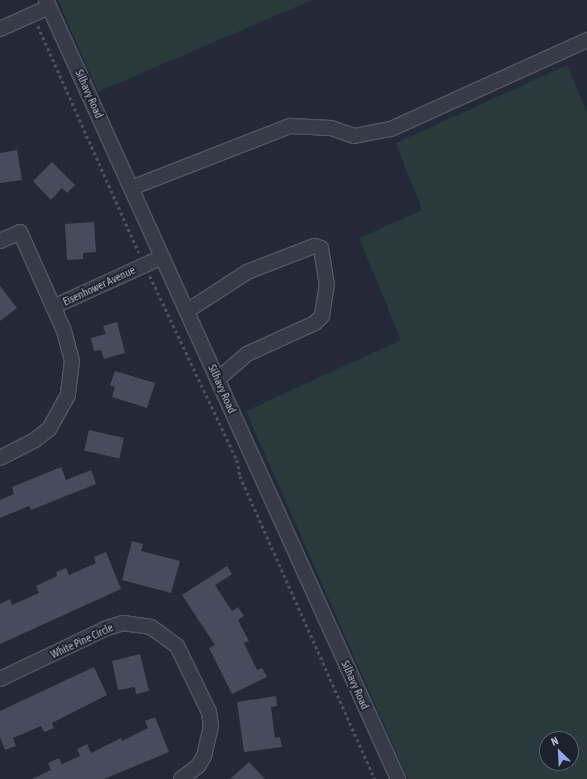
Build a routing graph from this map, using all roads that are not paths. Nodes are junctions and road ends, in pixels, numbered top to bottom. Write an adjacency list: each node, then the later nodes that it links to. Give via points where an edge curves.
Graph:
1 (47, 4): 2 (street); 4 (street, Silhavy Road)
2 (0, 29)
3 (587, 40): 4 (street, via 391,129 354,136 331,128 290,126)
4 (131, 188): 6 (street, Silhavy Road)
5 (0, 241): 7 (street, via 20,232)
6 (162, 257): 7 (street, Eisenhower Avenue); 8 (street, Silhavy Road)
7 (53, 307): 10 (street, Eisenhower Avenue, via 69,346 72,378 68,395 49,429 35,440)
8 (187, 311): 9 (street, Silhavy Road); 9 (street, via 247,272 308,248 321,248 327,284 322,316 315,323 247,354)
9 (218, 379): 13 (street, Silhavy Road)
10 (0, 458)
11 (0, 679): 12 (street, White Pine Circle, via 107,628 123,623 152,627 177,646 209,712 211,726 204,756 198,766)
12 (181, 779)
13 (398, 779)

